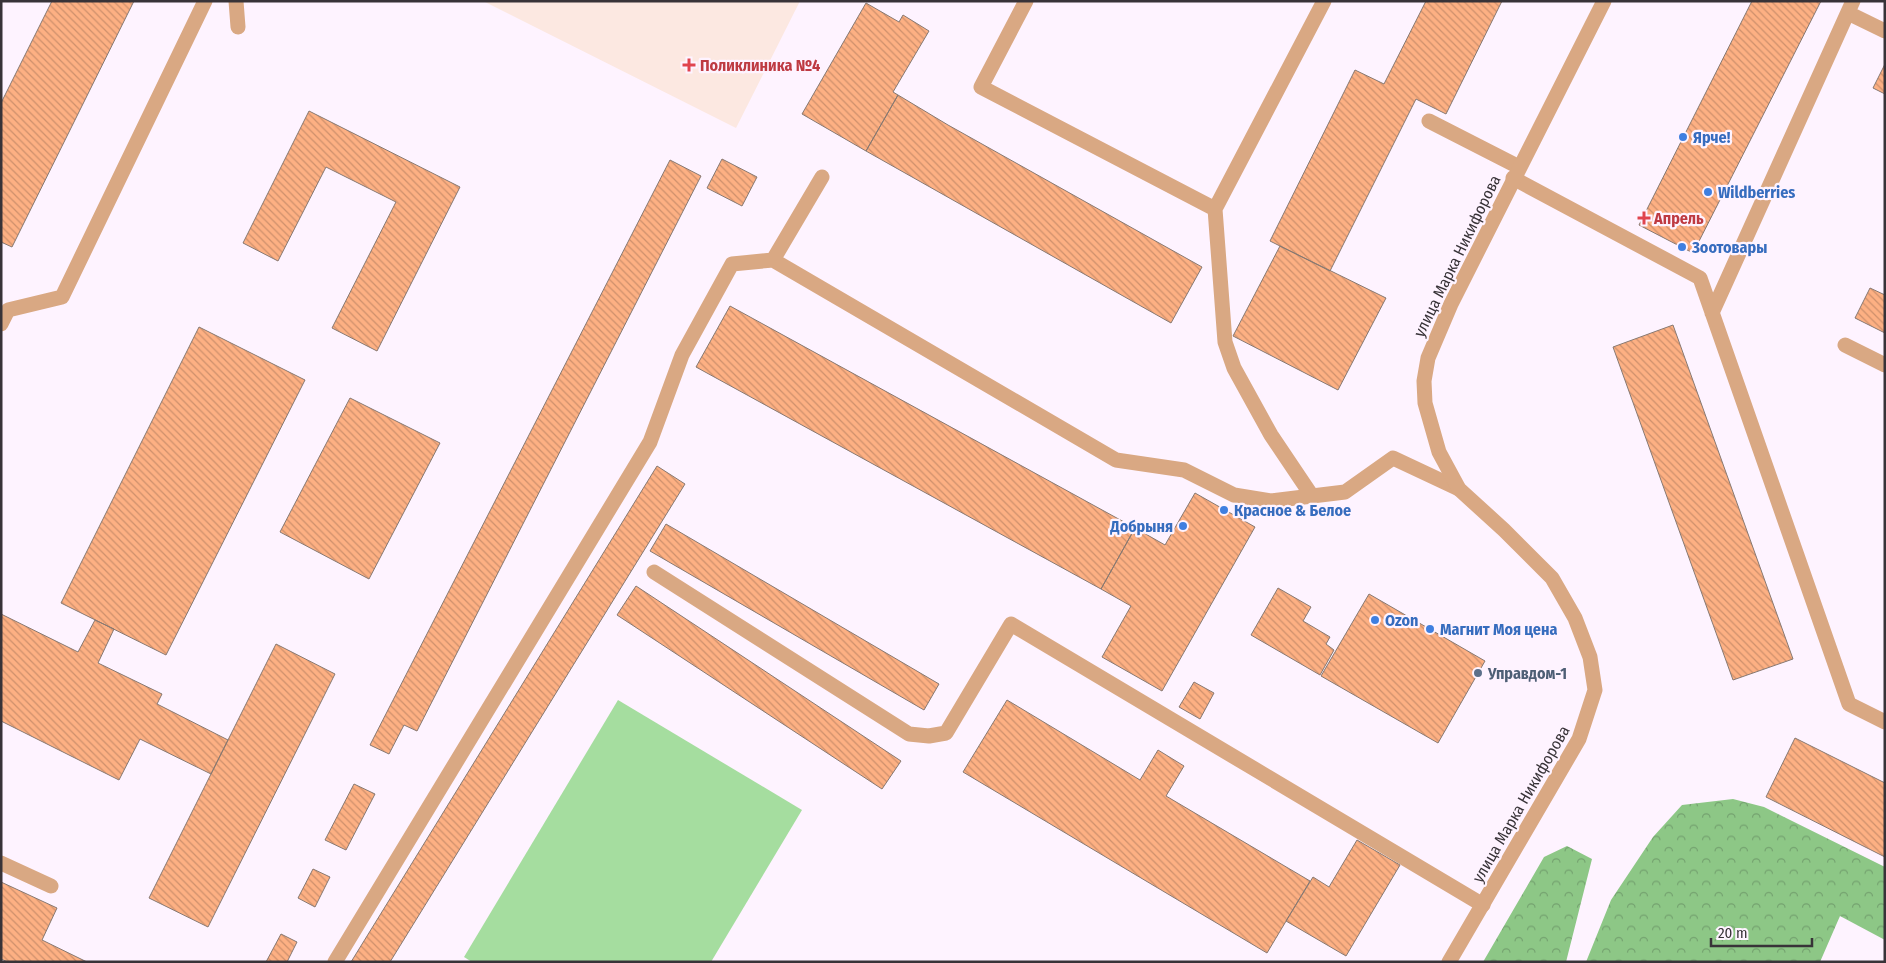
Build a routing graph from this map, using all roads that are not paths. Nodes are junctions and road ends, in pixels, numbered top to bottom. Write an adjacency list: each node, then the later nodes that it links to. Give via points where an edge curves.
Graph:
1 (205, 1): 15 (street, via 62,297 8,310)
2 (236, 1): 7 (street)
3 (1026, 1): 12 (street, via 982,86)
4 (1324, 1): 12 (street)
5 (1604, 1): 10 (street, улица Марка Никифорова)
6 (1851, 7): 8 (street); 14 (street)
7 (238, 27)
8 (1885, 31)
9 (1429, 122): 10 (street)
10 (1516, 172): 14 (street, via 1700,278); 18 (street, улица Марка Никифорова, via 1450,304 1428,358 1425,403 1439,452)
11 (822, 177): 13 (street)
12 (1215, 209): 19 (street, via 1225,342 1234,368 1271,435)
13 (773, 260): 19 (street, via 1116,460 1184,470 1234,495 1271,501); 25 (street, via 732,264 682,355 650,442)
14 (1712, 313): 21 (street, via 1849,704)
15 (1, 324)
16 (1845, 345): 17 (street)
17 (1885, 365)
18 (1459, 490): 19 (street, via 1393,458 1345,492); 24 (street, улица Марка Никифорова, via 1552,578 1576,618 1590,658 1595,690 1579,739)
19 (1312, 496)
20 (654, 572): 24 (street, via 909,734 929,736 946,733 1011,624)
21 (1885, 722)
22 (1, 863): 23 (street)
23 (50, 886)
24 (1483, 905): 26 (street, улица Марка Никифорова)
25 (335, 962)
26 (1449, 962)

